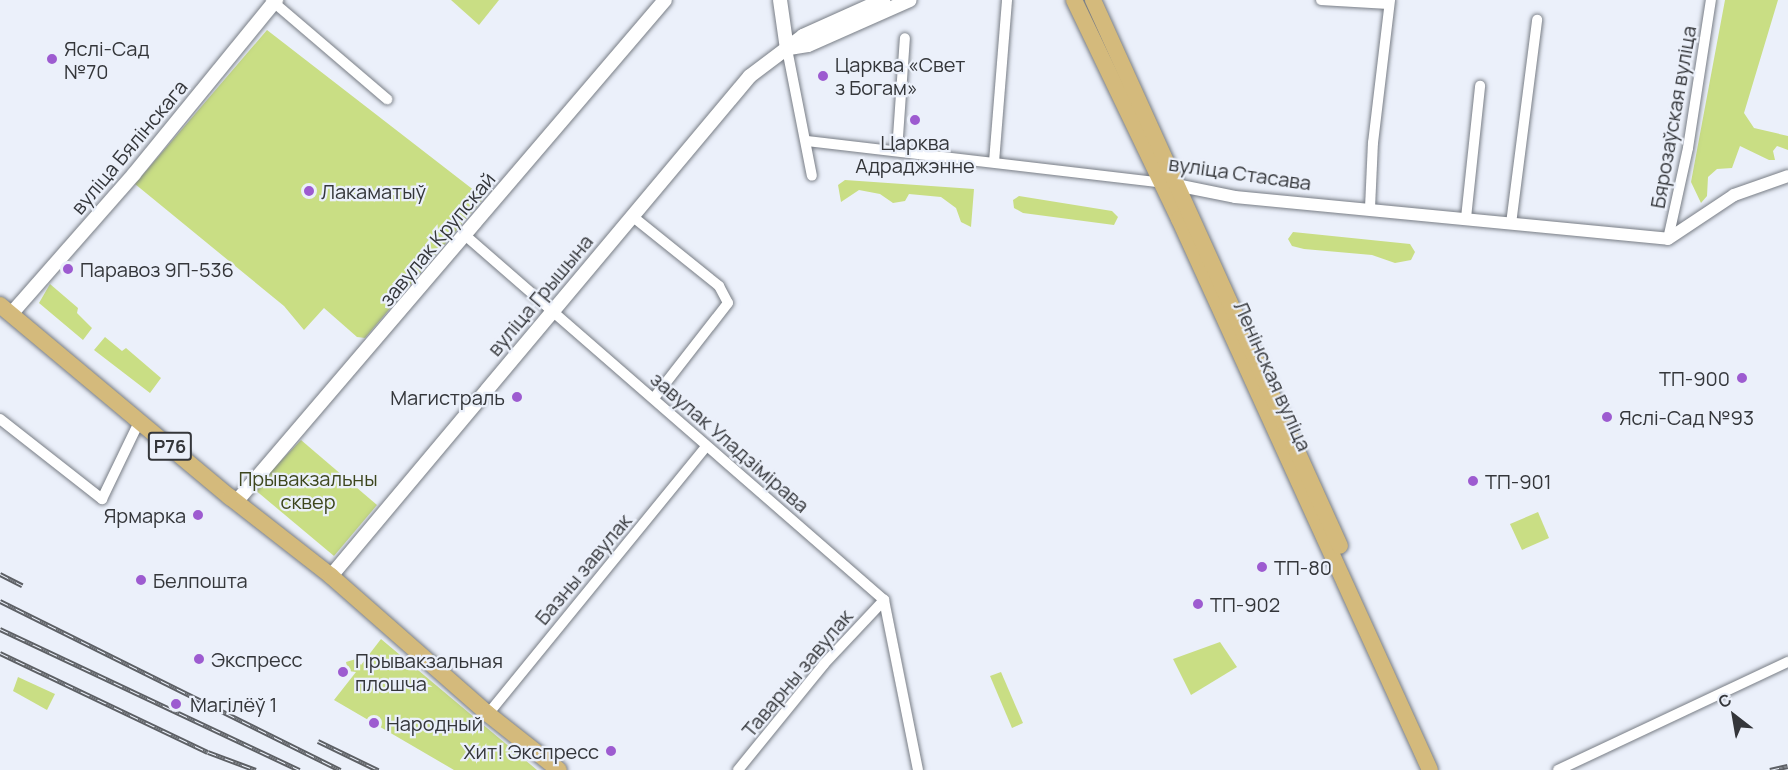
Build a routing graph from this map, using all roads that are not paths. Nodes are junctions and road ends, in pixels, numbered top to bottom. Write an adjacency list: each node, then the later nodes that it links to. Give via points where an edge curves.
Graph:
1 (665, 0): 27 (main road, завулак Крупскай)
2 (780, 0): 14 (main road)
3 (883, 0): 14 (main road, вуліца Грышына, via 803,36)
4 (910, 0): 14 (main road, вуліца Грышына, via 808,45)
5 (1007, 0): 19 (street)
6 (1074, 0): 22 (main road, Ленінская вуліца)
7 (1093, 0): 22 (main road, Ленінская вуліца)
8 (1321, 0): 11 (street)
9 (1711, 0): 28 (street, Бярозаўская вуліца, via 1688,148)
10 (273, 1): 16 (street, вуліца Бялінскага); 29 (main road, вуліца Бялінскага, via 134,174)
11 (1389, 2): 23 (street)
12 (1537, 20): 26 (street)
13 (904, 38): 18 (street)
14 (787, 48): 17 (street); 24 (main road, вуліца Грышына, via 750,76)
15 (1480, 86): 25 (street)
16 (387, 99)
17 (807, 141): 18 (street, вуліца Стасава); 20 (street)
18 (897, 151): 19 (street, вуліца Стасава)
19 (994, 162): 22 (street, вуліца Стасава)
20 (812, 176)
21 (1788, 176): 28 (street, via 1734,195)
22 (1169, 184): 23 (street, вуліца Стасава, via 1235,197); 39 (main road, Ленінская вуліца)
23 (1370, 208): 25 (street, вуліца Стасава)
24 (632, 216): 30 (main road, вуліца Грышына); 31 (street, via 719,286 728,303)
25 (1466, 218): 26 (street, вуліца Стасава)
26 (1511, 224): 28 (street, вуліца Стасава)
27 (466, 236): 30 (street, завулак Уладзімірава); 35 (main road, завулак Крупскай)
28 (1668, 239)
29 (5, 310): 33 (main road, Р76)
30 (551, 312): 31 (street, завулак Уладзімірава); 36 (main road, вуліца Грышына)
31 (654, 398): 34 (street, завулак Уладзімірава)
32 (0, 419): 33 (street, via 102,499)
33 (140, 420): 35 (main road, Р76)
34 (706, 447): 37 (street, завулак Уладзімірава); 40 (street, Базны завулак)
35 (236, 502): 36 (main road, Р76)
36 (331, 576): 40 (main road, Р76)
37 (884, 600): 42 (street, Таварны завулак, via 824,664); 43 (street)
38 (1788, 662): 46 (street)
39 (1388, 666): 44 (main road, Ленінская вуліца); 45 (main road, Ленінская вуліца)
40 (488, 714): 41 (main road, Р76)
41 (559, 770)
42 (738, 770)
43 (918, 770)
44 (1430, 770)
45 (1441, 770)
46 (1558, 770)

